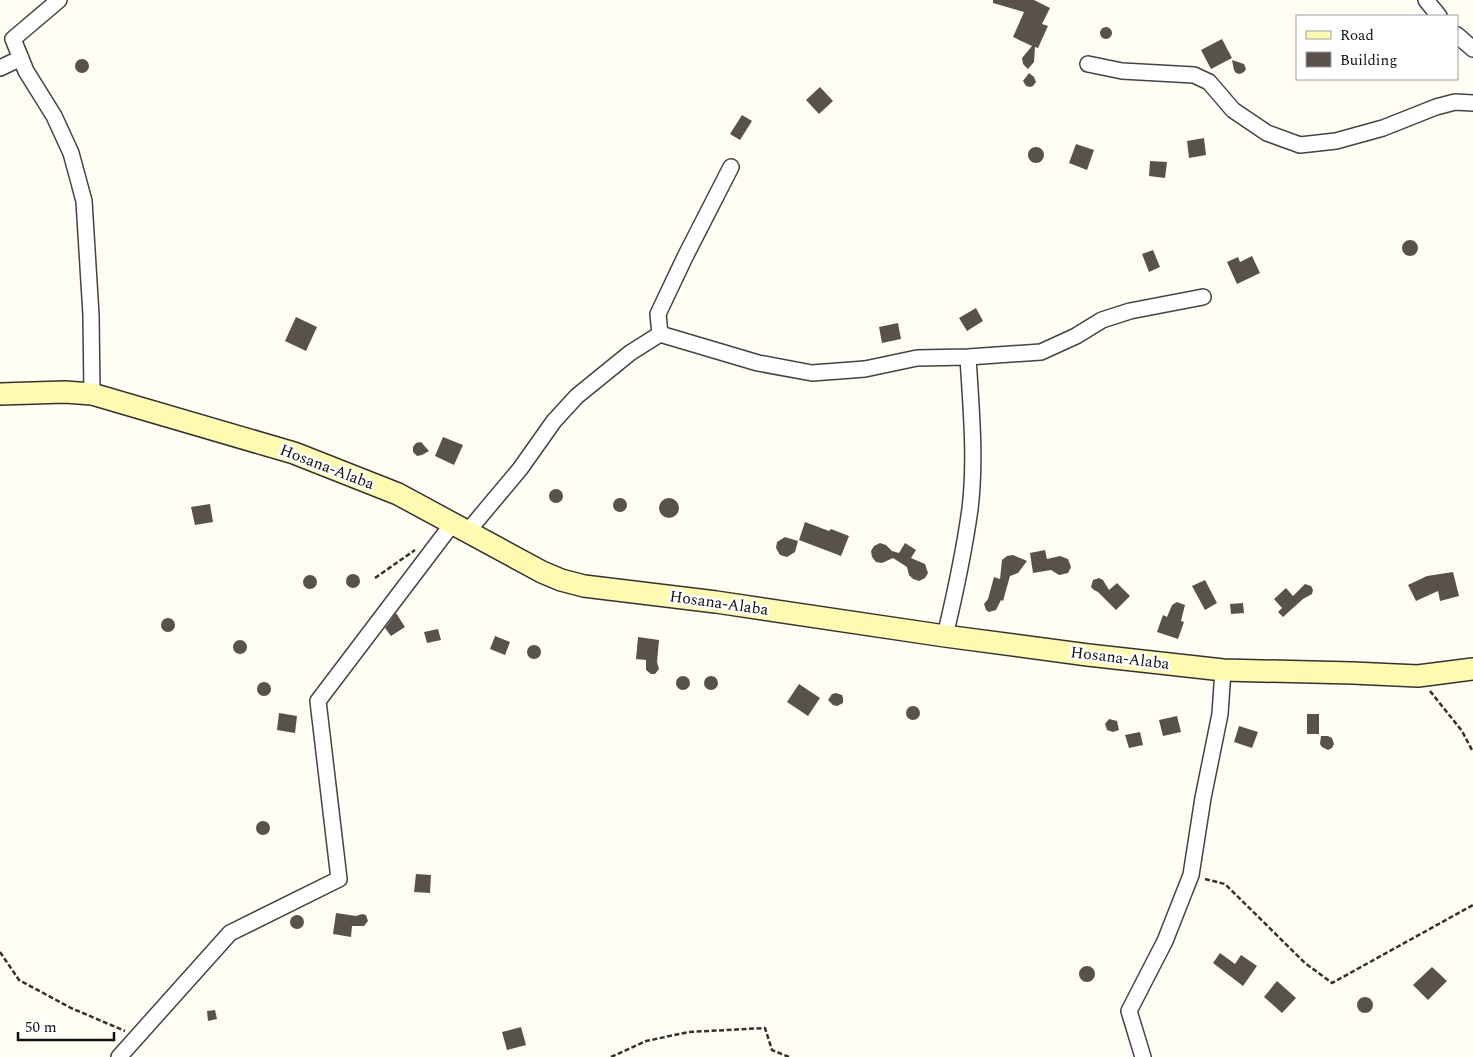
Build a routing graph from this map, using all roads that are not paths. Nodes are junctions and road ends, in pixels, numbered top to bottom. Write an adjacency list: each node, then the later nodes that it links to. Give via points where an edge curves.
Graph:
1 (59, 0): 6 (street, via 13,39)
2 (1426, 0): 3 (street)
3 (1439, 15)
4 (1458, 36): 5 (street)
5 (1473, 48)
6 (21, 58): 8 (street); 15 (street, via 71,153 84,201)
7 (1088, 64): 9 (street, via 1122,71 1194,75 1209,82 1233,110 1267,133 1300,145 1336,141 1383,128 1446,104)
8 (0, 68)
9 (1473, 103)
10 (731, 166): 12 (street, via 658,314)
11 (1203, 298): 13 (street, via 1130,311 1102,320 1041,352)
12 (660, 334): 13 (street, via 758,363 812,373 865,369 918,358); 16 (street, via 630,353 577,396 554,421 520,469)
13 (968, 357): 17 (street, via 973,432 970,508 958,580)
14 (0, 394): 15 (main road, Hosana-Alaba)
15 (92, 394): 16 (main road, Hosana-Alaba, via 294,453 398,494)
16 (460, 527): 17 (main road, Hosana-Alaba, via 542,572 584,586); 20 (street, via 318,701 339,879 230,933)
17 (944, 636): 19 (main road, Hosana-Alaba)
18 (1473, 669): 19 (main road, Hosana-Alaba, via 1418,676)
19 (1223, 670): 21 (street, via 1220,714 1191,875 1165,941 1129,1011)
20 (120, 1057)
21 (1144, 1057)

